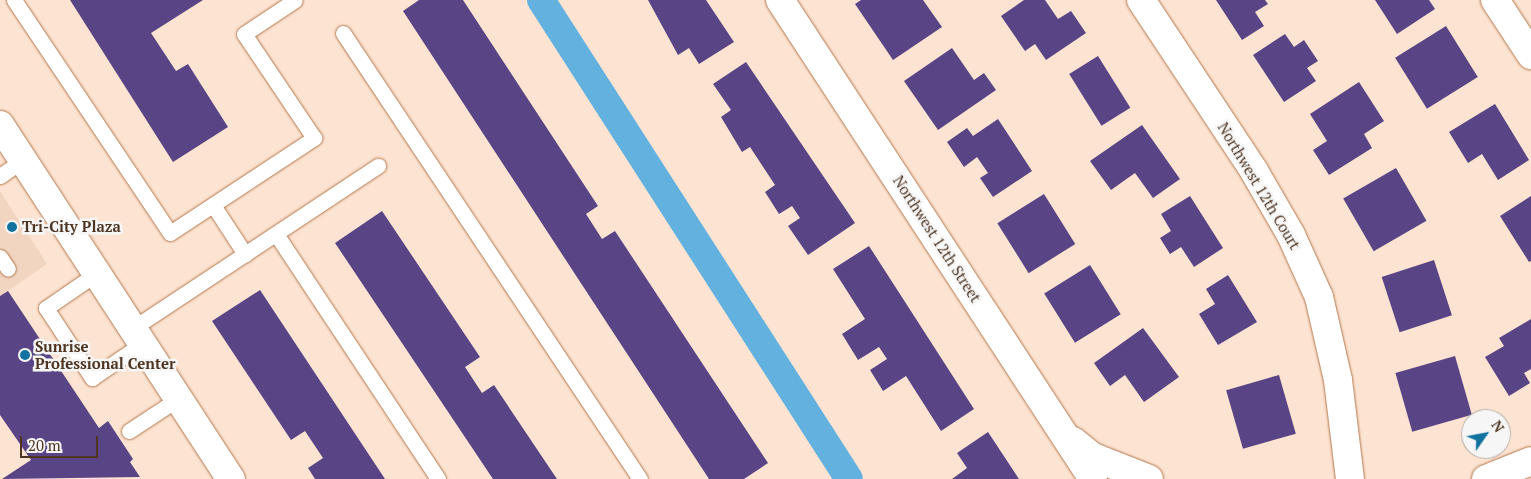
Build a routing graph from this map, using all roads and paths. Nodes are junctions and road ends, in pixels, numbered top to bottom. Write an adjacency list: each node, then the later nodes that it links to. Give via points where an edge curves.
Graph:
1 (14, 0): 12 (lane, via 170,233)
2 (295, 0): 12 (lane, via 244,34 314,138)
3 (780, 0): 19 (street, Northwest 12th Street)
4 (1140, 0): 26 (street, Northwest 12th Court, via 1254,171 1291,236 1318,297 1338,380)
5 (1495, 0): 7 (street)
6 (343, 33): 23 (lane)
7 (1531, 55)
8 (0, 125): 9 (street)
9 (23, 160): 11 (lane); 15 (street)
10 (378, 166): 13 (lane)
11 (0, 176)
12 (213, 205): 14 (lane)
13 (276, 234): 14 (lane); 22 (lane)
14 (246, 254): 16 (lane)
15 (97, 273): 16 (street); 16 (lane, via 46,308 92,378)
16 (138, 336): 17 (street)
17 (179, 398): 18 (lane); 21 (street)
18 (129, 431)
19 (1064, 434): 24 (street, Northwest 12th Street); 25 (street, via 1093,456)
20 (1531, 461): 27 (street)
21 (227, 478)
22 (438, 479)
23 (640, 479)
24 (1093, 479)
25 (1149, 479)
26 (1350, 479)
27 (1486, 479)

